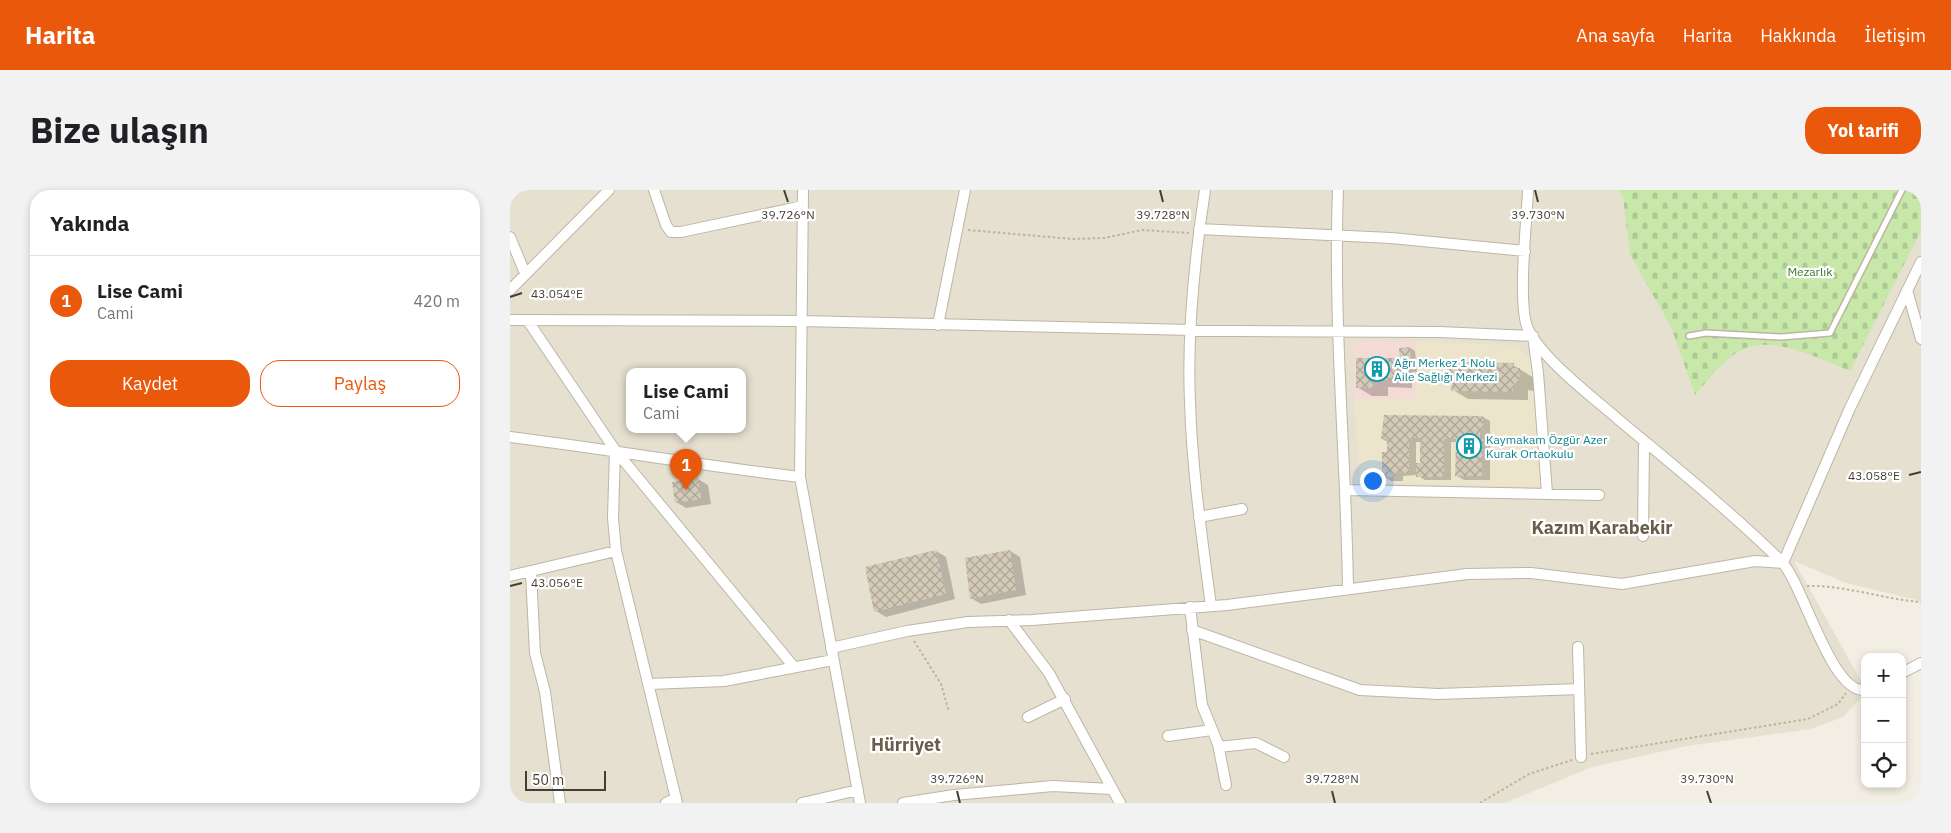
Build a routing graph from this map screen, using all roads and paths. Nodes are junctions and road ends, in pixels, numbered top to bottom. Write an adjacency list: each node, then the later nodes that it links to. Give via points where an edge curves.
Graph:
1 (609, 190): 16 (street)
2 (654, 190): 9 (street, via 671,232)
3 (803, 190): 9 (street)
4 (965, 190): 10 (street)
5 (1205, 190): 11 (street)
6 (1338, 190): 13 (street)
7 (1528, 190): 14 (street)
8 (1902, 190): 26 (lane, via 1830,333 1781,337 1706,333)
9 (803, 206): 21 (street)
10 (957, 230): 11 (path, via 1081,239 1104,238 1136,230); 22 (street)
11 (1199, 231): 13 (street); 23 (street)
12 (510, 237): 16 (street)
13 (1338, 237): 14 (street, via 1391,238); 24 (street)
14 (1525, 252): 25 (street, via 1524,300 1528,329)
15 (1921, 262): 18 (street)
16 (525, 273): 17 (street)
17 (510, 290)
18 (1906, 290): 27 (street); 39 (street, via 1850,408)
19 (510, 320): 20 (street)
20 (528, 320): 21 (street); 30 (street)
21 (801, 321): 22 (street); 31 (street)
22 (938, 325): 23 (street)
23 (1192, 330): 24 (street); 36 (street, via 1190,401)
24 (1339, 331): 25 (street); 32 (street)
25 (1533, 336): 29 (street, via 1566,375); 33 (street)
26 (1689, 336)
27 (1921, 339)
28 (510, 437): 30 (street)
29 (1644, 441): 37 (street); 39 (street, via 1718,502)
30 (615, 450): 31 (street); 38 (street); 54 (street)
31 (800, 477): 51 (street)
32 (1347, 490): 33 (street); 43 (street)
33 (1547, 493): 34 (street)
34 (1599, 494)
35 (1242, 508): 36 (street)
36 (1199, 517): 45 (street)
37 (1642, 536)
38 (616, 551): 40 (street); 56 (street)
39 (1783, 563): 42 (street); 43 (street, via 1755,561 1622,584 1531,573 1467,574)
40 (531, 573): 41 (street); 73 (street, via 535,653 545,692)
41 (510, 576)
42 (1797, 586): 44 (path, via 1827,586); 57 (street, via 1831,660)
43 (1348, 588): 45 (street)
44 (1921, 602)
45 (1211, 606): 46 (street)
46 (1190, 607): 47 (street); 48 (street)
47 (1009, 620): 49 (street); 60 (street, via 1049,673)
48 (1192, 630): 58 (street, via 1360,690 1438,694); 63 (street, via 1202,705)
49 (907, 631): 51 (street); 61 (path, via 941,684)
50 (1578, 647): 58 (street)
51 (831, 648): 52 (street)
52 (833, 660): 54 (street); 70 (street)
53 (1921, 663): 55 (street)
54 (794, 667): 56 (street, via 724,680)
55 (1906, 670)
56 (650, 684): 72 (street)
57 (1852, 686): 59 (street); 67 (path, via 1838,704 1808,719)
58 (1579, 689): 67 (street)
59 (1861, 691)
60 (1064, 700): 62 (street); 69 (street)
61 (949, 712)
62 (1028, 717)
63 (1212, 730): 64 (street); 65 (street)
64 (1168, 736)
65 (1220, 747): 66 (street, via 1256,743); 68 (street)
66 (1284, 757)
67 (1581, 757): 79 (path, via 1529,774)
68 (1226, 785)
69 (1111, 789): 71 (street, via 1054,786); 78 (street)
70 (858, 790): 75 (street); 76 (street)
71 (971, 798): 77 (street)
72 (676, 800): 74 (street)
73 (560, 803)
74 (666, 803)
75 (802, 803)
76 (860, 803)
77 (903, 803)
78 (1120, 803)
79 (1480, 803)

